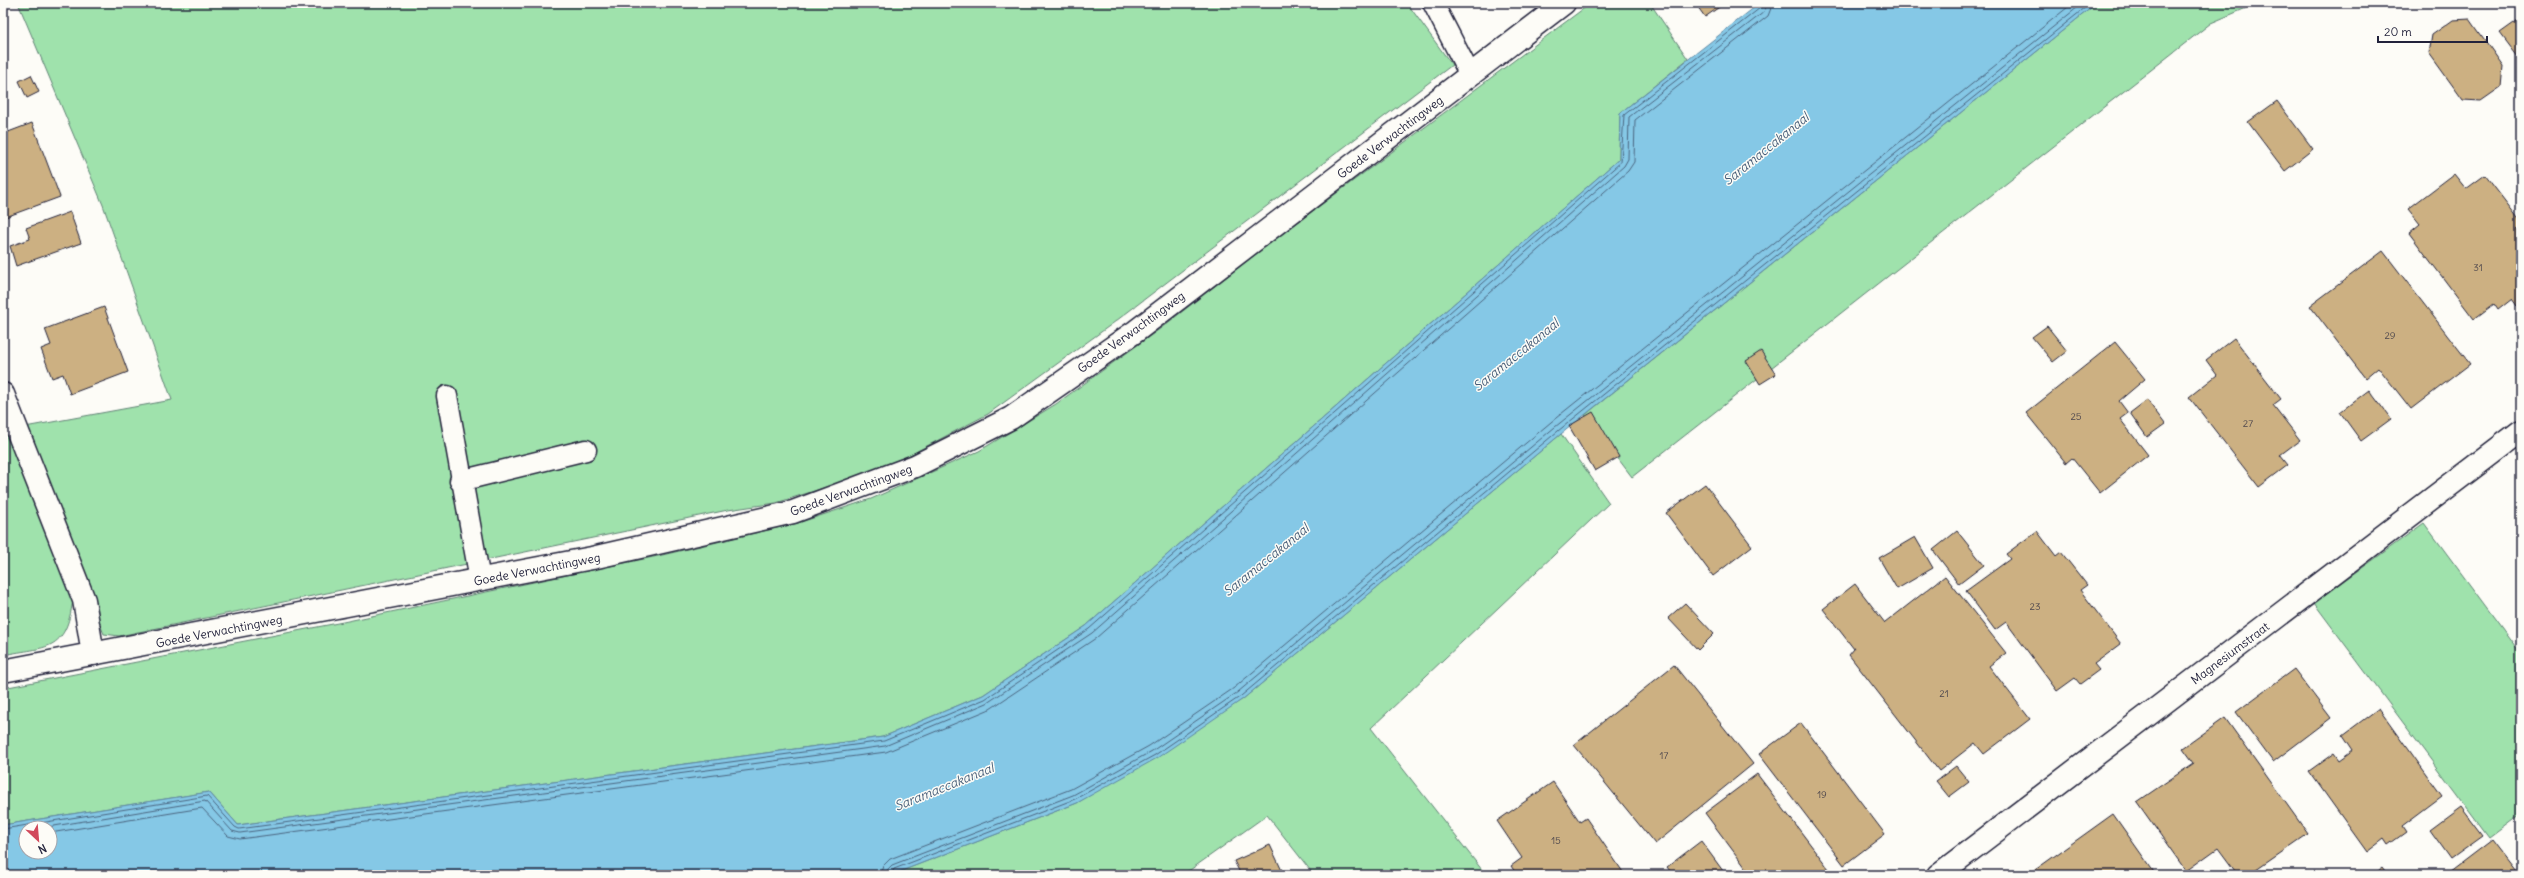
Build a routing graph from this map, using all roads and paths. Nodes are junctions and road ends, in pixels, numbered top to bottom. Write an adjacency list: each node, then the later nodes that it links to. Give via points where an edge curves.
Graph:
1 (1433, 3): 3 (lane)
2 (1564, 3): 3 (street, Goede Verwachtingweg)
3 (1470, 75): 9 (street, Goede Verwachtingweg, via 1136,331 1011,418 915,466 793,512 592,558)
4 (3, 394): 10 (street, via 84,600)
5 (447, 396): 8 (lane)
6 (2521, 430): 12 (street, Magnesiumstraat)
7 (586, 450): 8 (lane)
8 (460, 481): 9 (lane)
9 (480, 580): 10 (street, Goede Verwachtingweg)
10 (93, 654): 11 (street, Goede Verwachtingweg)
11 (3, 671)
12 (1963, 868): 13 (street, Magnesiumstraat)
13 (1938, 875)

